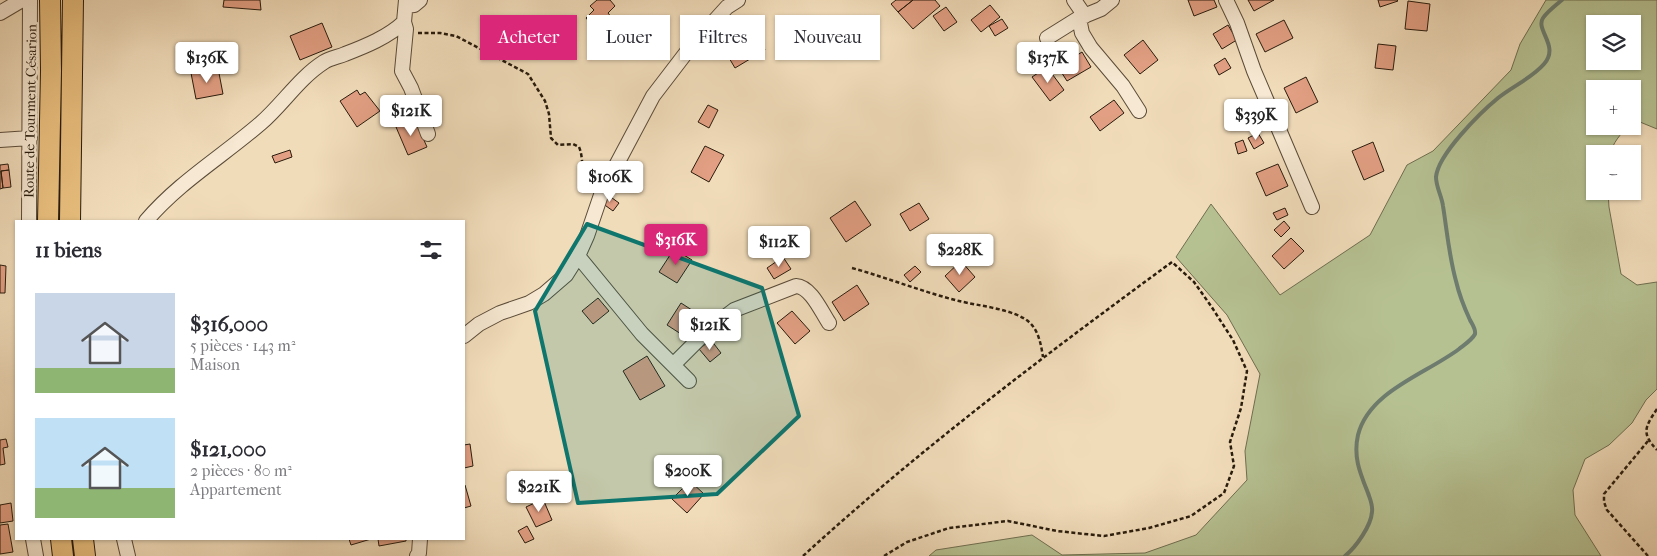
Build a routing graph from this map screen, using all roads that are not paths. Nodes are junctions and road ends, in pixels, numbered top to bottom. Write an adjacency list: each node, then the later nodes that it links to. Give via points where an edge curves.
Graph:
1 (22, 0): 11 (street)
2 (30, 0): 17 (street, Route de Tourment Césarion)
3 (50, 0): 21 (highway)
4 (73, 0): 22 (highway)
5 (420, 0): 10 (street, via 414,5)
6 (738, 0): 24 (street, via 727,7 653,96 608,179)
7 (1074, 0): 12 (street)
8 (1112, 0): 12 (street)
9 (1226, 0): 19 (street)
10 (406, 3): 13 (street)
11 (0, 13)
12 (1082, 17): 14 (street); 15 (street, via 1082,33 1091,48)
13 (405, 25): 16 (street, via 402,71); 23 (street, via 312,71 261,123 182,185)
14 (1047, 38)
15 (1139, 111)
16 (428, 134)
17 (30, 138): 18 (street); 20 (street, Route de Tourment Césarion)
18 (0, 140)
19 (1312, 207)
20 (28, 220)
21 (48, 220)
22 (70, 220)
23 (147, 220)
24 (578, 256): 26 (street, via 566,275 544,294 500,313); 27 (street, via 642,334)
25 (829, 323): 27 (street, via 808,291 796,286 734,310)
26 (465, 335)
27 (673, 365): 28 (street)
28 (689, 381)
29 (33, 540): 34 (street)
30 (61, 540): 35 (highway)
31 (83, 540): 36 (highway)
32 (124, 540): 37 (street)
33 (420, 540): 38 (street)
34 (36, 556)
35 (63, 556)
36 (85, 556)
37 (128, 556)
38 (417, 556)

